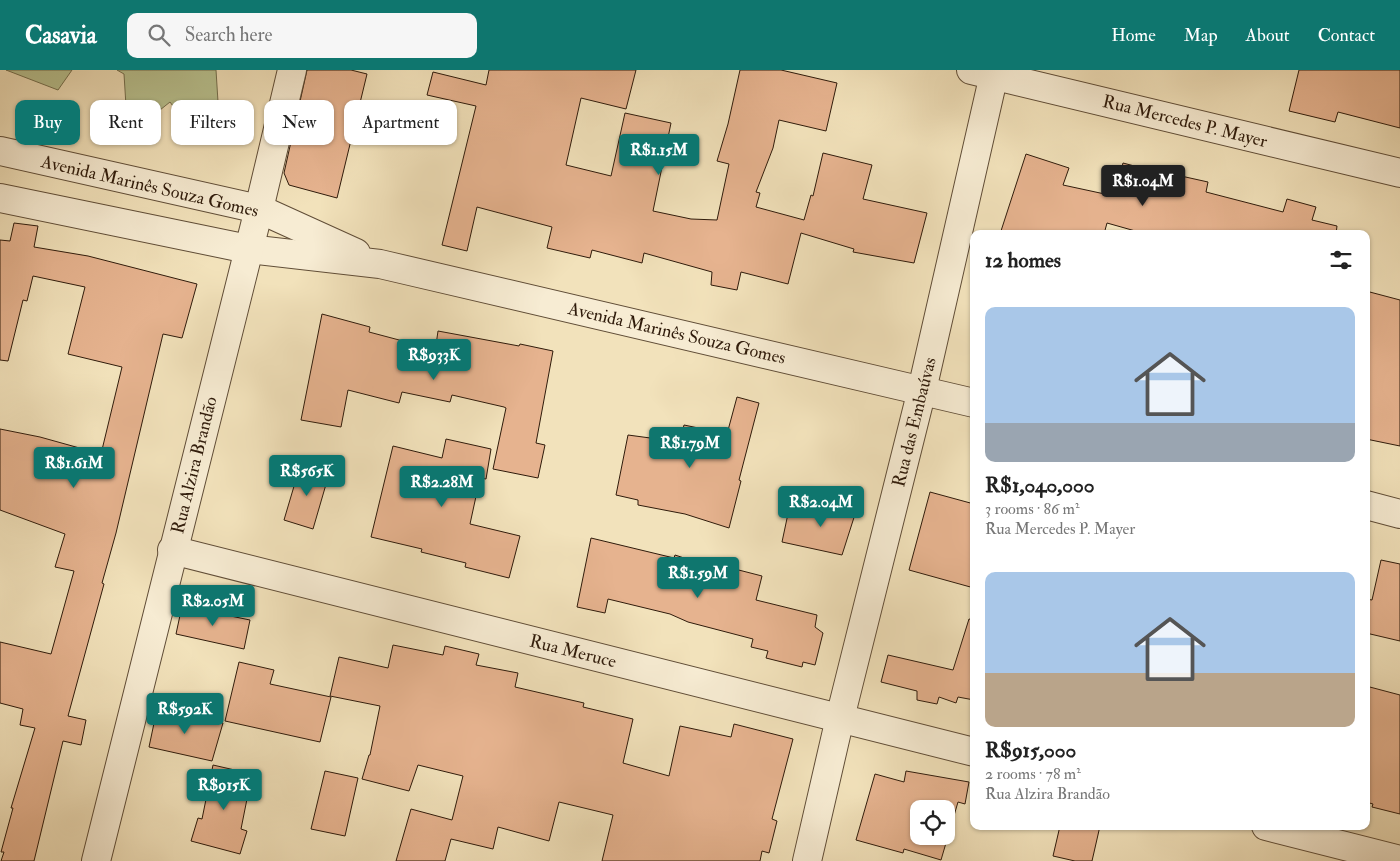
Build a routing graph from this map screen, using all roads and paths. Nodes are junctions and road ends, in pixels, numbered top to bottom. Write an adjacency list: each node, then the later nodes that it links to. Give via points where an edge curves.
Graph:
1 (292, 70): 6 (street, Rua Alzira Brandão)
2 (986, 72): 4 (street, Rua Mercedes P. Mayer); 9 (street, Rua das Embaúvas)
3 (0, 151): 6 (street, Avenida Marinês Souza Gomes)
4 (1400, 173)
5 (0, 198): 7 (street, Avenida Marinês Souza Gomes)
6 (259, 210): 7 (street, Rua Alzira Brandão); 8 (street, Avenida Marinês Souza Gomes)
7 (248, 249): 8 (street, Avenida Marinês Souza Gomes); 13 (street, Rua Alzira Brandão)
8 (380, 264): 9 (street, Avenida Marinês Souza Gomes)
9 (922, 390): 10 (street, Avenida Marinês Souza Gomes); 14 (street, Rua das Embaúvas)
10 (970, 403)
11 (1370, 506): 12 (street)
12 (1400, 514)
13 (172, 550): 14 (street, Rua Meruce); 18 (street, Rua Alzira Brandão)
14 (840, 718): 15 (street, Rua Meruce); 19 (street, Rua das Embaúvas)
15 (970, 751)
16 (1282, 830): 17 (street)
17 (1400, 860)
18 (96, 861)
19 (807, 861)

